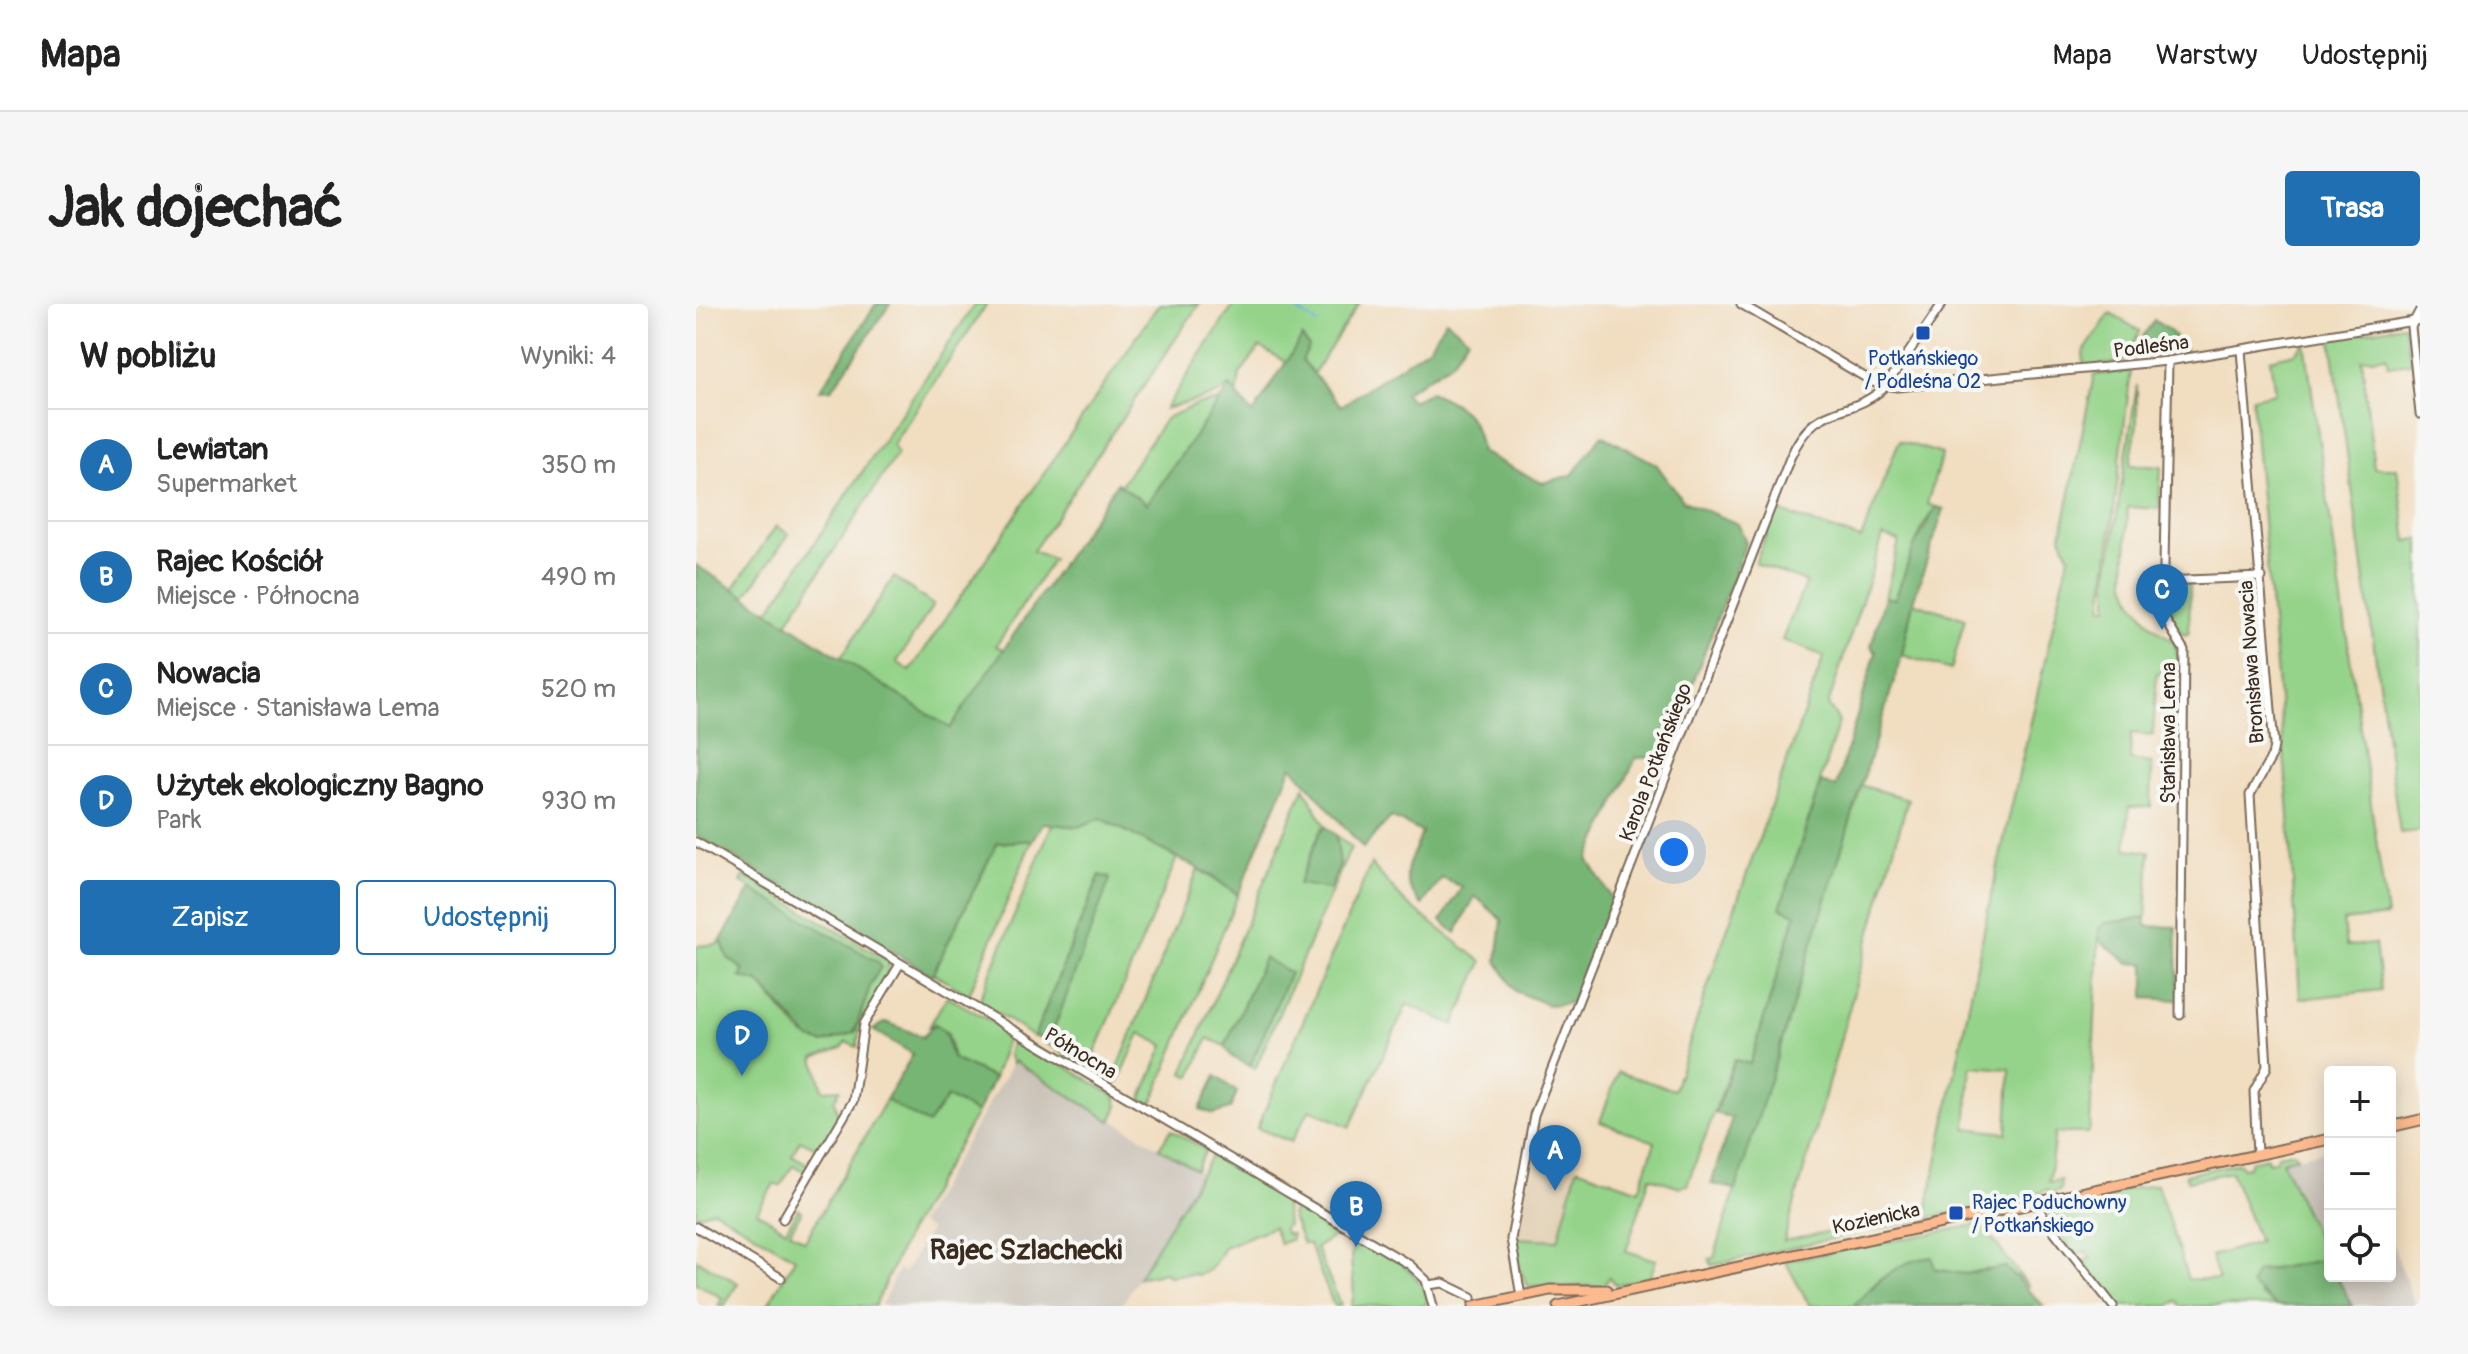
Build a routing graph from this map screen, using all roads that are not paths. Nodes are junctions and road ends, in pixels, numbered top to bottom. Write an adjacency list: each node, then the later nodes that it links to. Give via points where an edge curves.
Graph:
1 (1741, 304): 7 (street)
2 (1942, 304): 7 (street, Karola Potkańskiego)
3 (2420, 310): 4 (street)
4 (2417, 320): 5 (street, Podleśna); 8 (street, via 2411,327)
5 (2241, 350): 6 (street, Podleśna); 9 (street, Bronisława Nowacia)
6 (2168, 361): 7 (street, Podleśna); 10 (street, Stanisława Lema)
7 (1885, 387): 22 (street, Karola Potkańskiego, via 1815,420 1790,458 1534,1115 1511,1239)
8 (2420, 414)
9 (2262, 577): 10 (street); 17 (street, Bronisława Nowacia, via 2274,746 2250,795 2267,1067 2254,1091)
10 (2163, 581): 13 (street, Stanisława Lema, via 2163,616 2184,650)
11 (696, 842): 12 (street, Północna)
12 (900, 964): 19 (street, via 866,1018 853,1101); 23 (street, Północna, via 1410,1265)
13 (2180, 1015)
14 (2420, 1120): 15 (main road)
15 (2396, 1126)
16 (2324, 1140): 17 (main road, Kozienicka)
17 (2257, 1155): 18 (main road, Kozienicka)
18 (2037, 1203): 24 (main road, Kozienicka); 30 (street)
19 (783, 1219)
20 (696, 1227): 21 (street)
21 (781, 1278)
22 (1517, 1278): 25 (street); 27 (street, Karola Potkańskiego)
23 (1428, 1285): 26 (street, via 1443,1283); 28 (street)
24 (1618, 1292): 27 (main road, Kozienicka, via 1550,1290); 29 (main road, Kozienicka)
25 (1508, 1299): 26 (main road, Kozienicka); 27 (main road, Kozienicka)
26 (1473, 1301)
27 (1521, 1303)
28 (1433, 1305)
29 (1558, 1306)
30 (2113, 1306)

